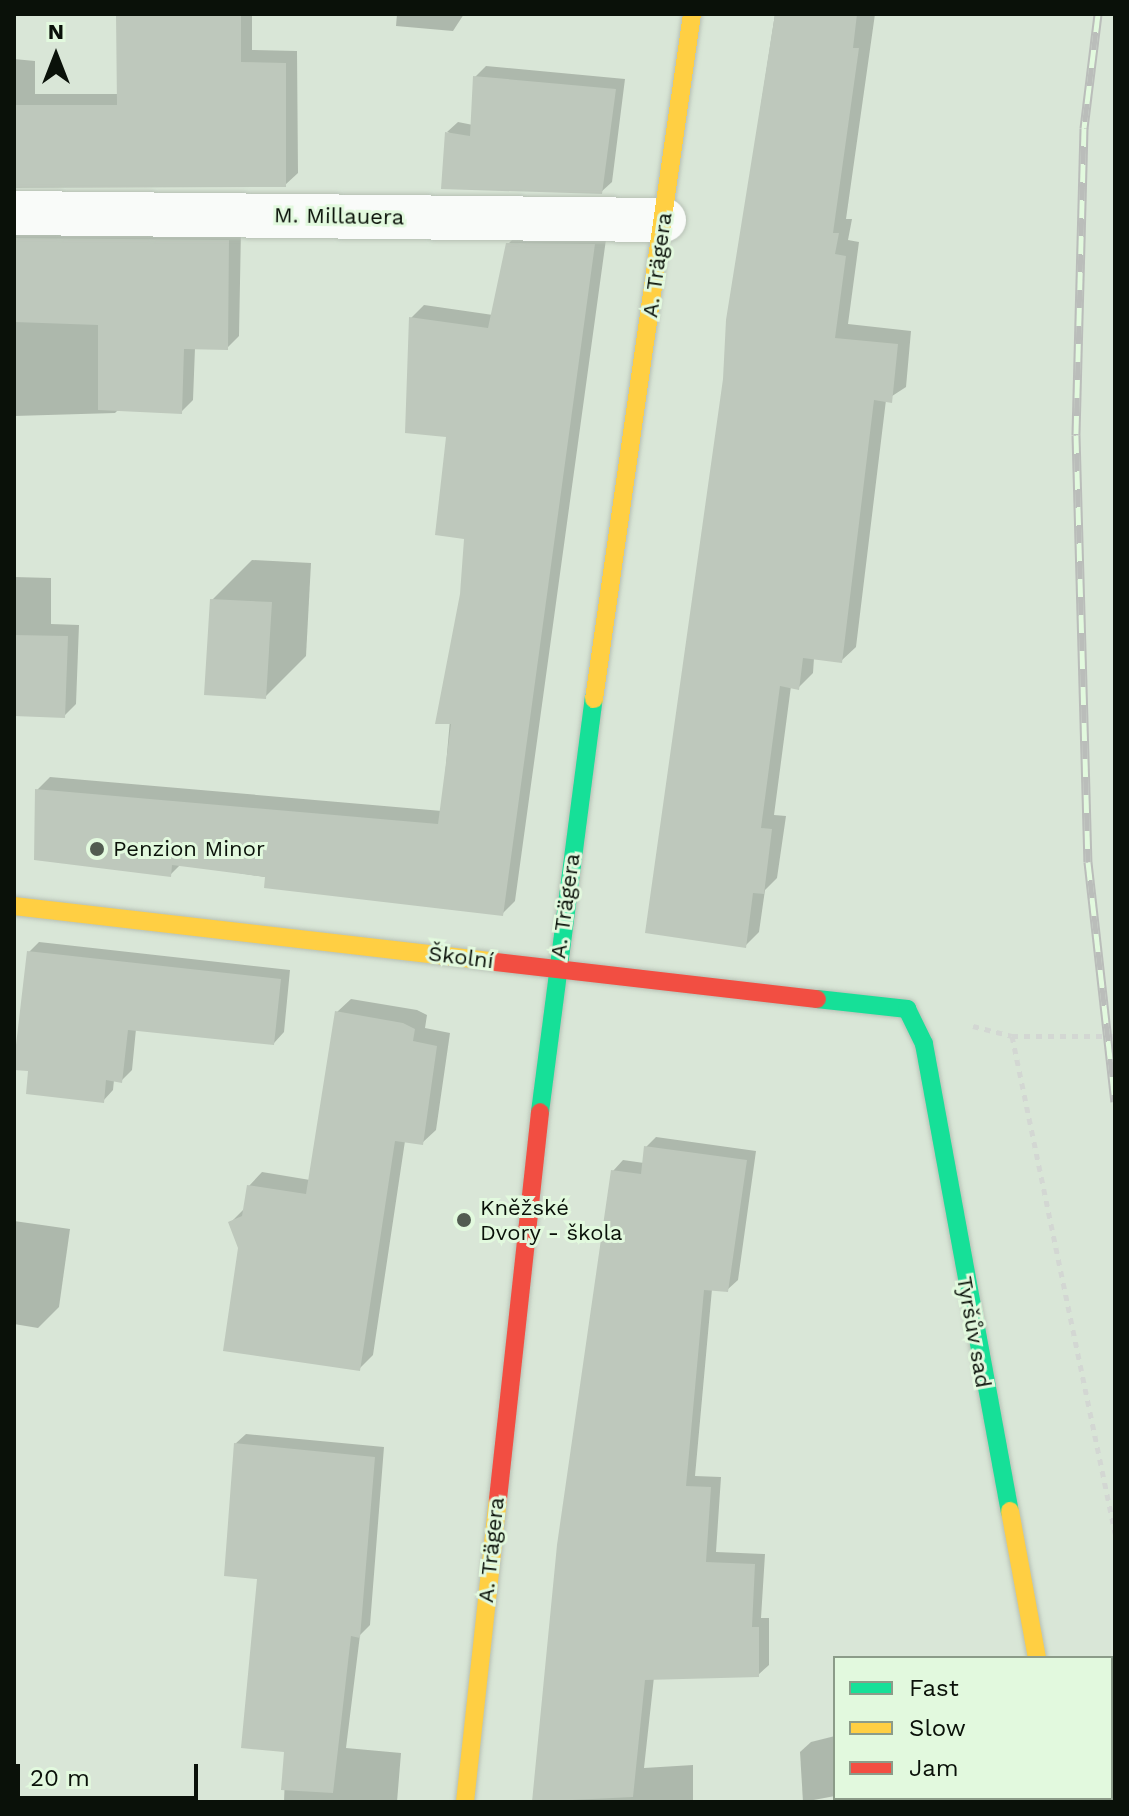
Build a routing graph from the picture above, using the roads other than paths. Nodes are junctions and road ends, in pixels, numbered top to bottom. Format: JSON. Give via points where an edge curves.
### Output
{"nodes":[{"id":1,"x":692,"y":14,"type":"edge"},
{"id":2,"x":14,"y":213,"type":"edge"},
{"id":3,"x":664,"y":220,"type":"junction"},
{"id":4,"x":14,"y":906,"type":"edge"},
{"id":5,"x":556,"y":968,"type":"junction"},
{"id":6,"x":907,"y":1009,"type":"joint"},
{"id":7,"x":1037,"y":1656,"type":"edge"},
{"id":8,"x":465,"y":1802,"type":"edge"}],
"edges":[{"from":1,"to":3,"type":"street","name":"A. Trägera"},
{"from":2,"to":3,"type":"street","name":"M. Millauera"},
{"from":3,"to":5,"type":"street","name":"A. Trägera"},
{"from":4,"to":5,"type":"street","name":"Školní"},
{"from":5,"to":6,"type":"street","name":"Školní"},
{"from":5,"to":8,"type":"street","name":"A. Trägera"},
{"from":6,"to":7,"type":"street","name":"Tyršův sad","via":[[924,1044]]}]}
